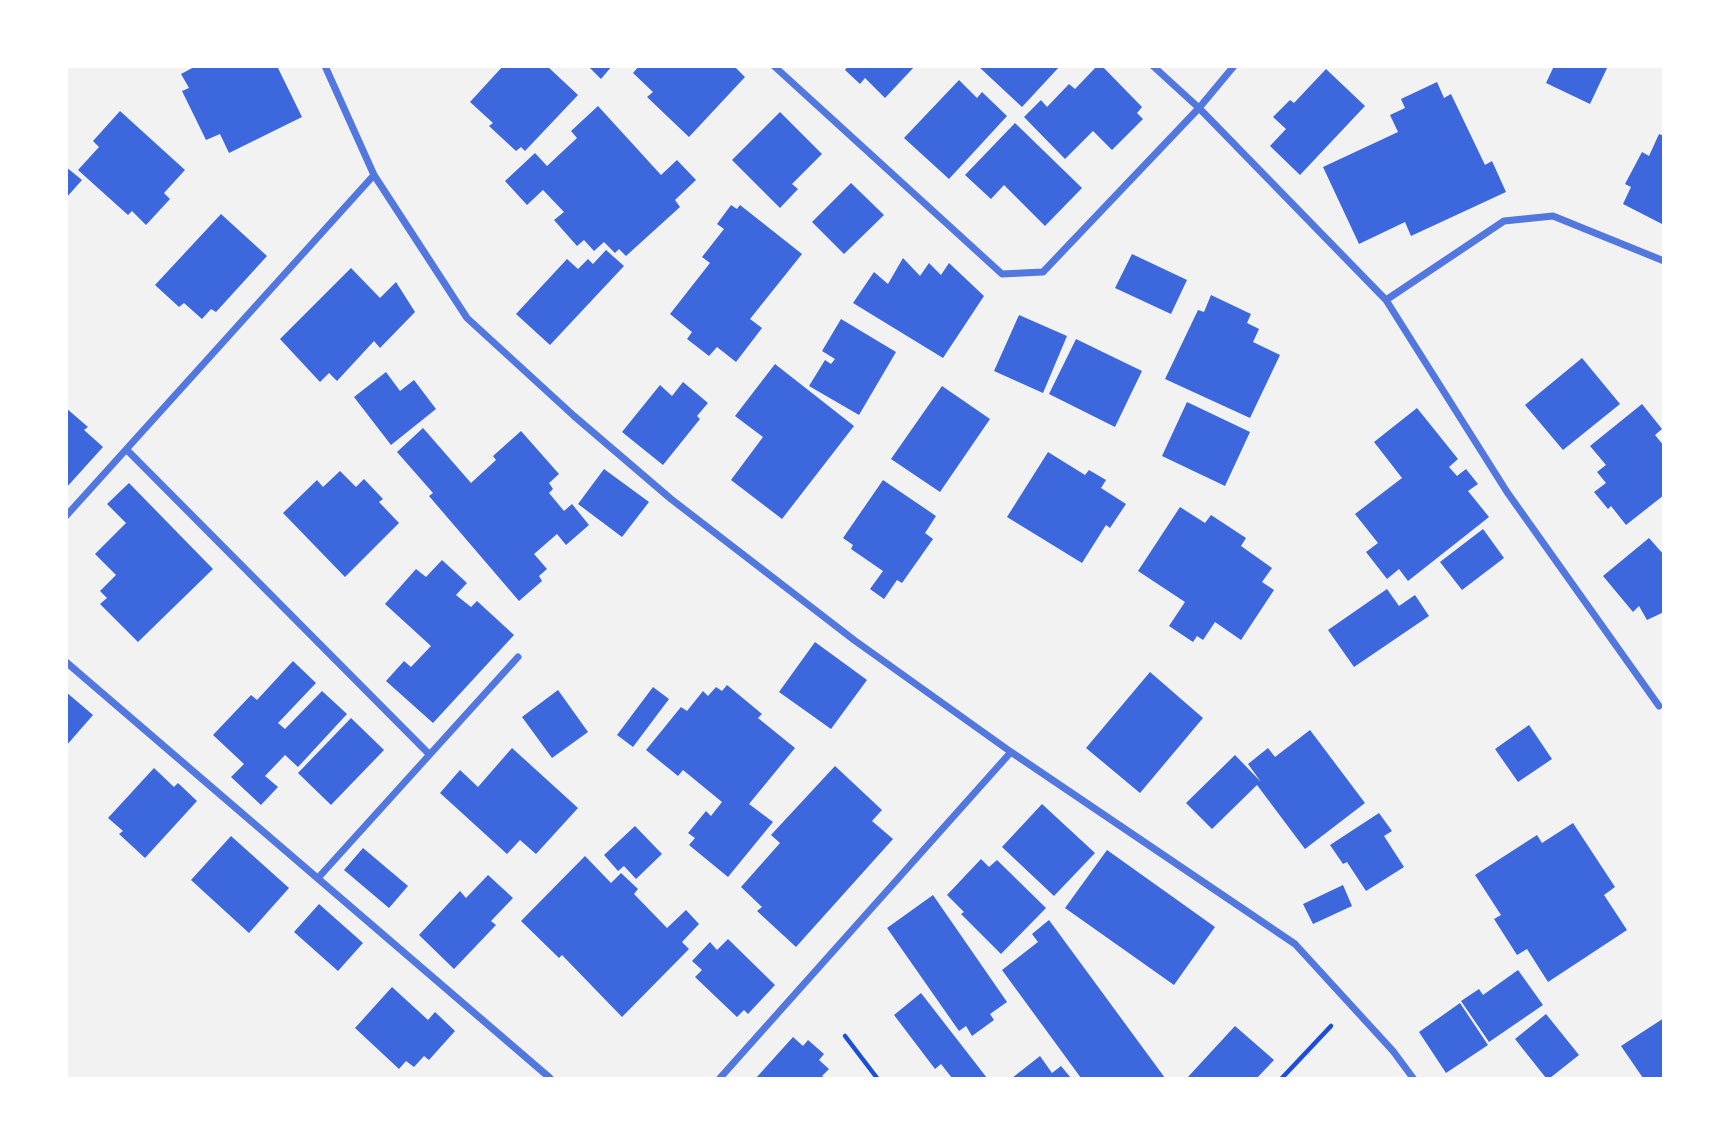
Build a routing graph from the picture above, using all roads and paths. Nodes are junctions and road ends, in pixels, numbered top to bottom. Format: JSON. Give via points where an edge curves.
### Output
{"nodes":[{"id":1,"x":325,"y":66,"type":"edge"},
{"id":2,"x":774,"y":66,"type":"edge"},
{"id":3,"x":1153,"y":66,"type":"edge"},
{"id":4,"x":1234,"y":66,"type":"edge"},
{"id":5,"x":1199,"y":108,"type":"junction"},
{"id":6,"x":374,"y":175,"type":"junction"},
{"id":7,"x":1664,"y":261,"type":"edge"},
{"id":8,"x":1386,"y":300,"type":"junction"},
{"id":9,"x":127,"y":450,"type":"junction"},
{"id":10,"x":66,"y":516,"type":"edge"},
{"id":11,"x":518,"y":657,"type":"dead end"},
{"id":12,"x":66,"y":662,"type":"edge"},
{"id":13,"x":1659,"y":706,"type":"dead end"},
{"id":14,"x":1011,"y":752,"type":"junction"},
{"id":15,"x":429,"y":754,"type":"junction"},
{"id":16,"x":318,"y":878,"type":"junction"},
{"id":17,"x":1351,"y":1004,"type":"junction"},
{"id":18,"x":845,"y":1035,"type":"dead end"},
{"id":19,"x":550,"y":1079,"type":"edge"},
{"id":20,"x":720,"y":1079,"type":"edge"},
{"id":21,"x":877,"y":1079,"type":"edge"},
{"id":22,"x":1282,"y":1079,"type":"edge"},
{"id":23,"x":1413,"y":1079,"type":"edge"}],
"edges":[{"from":1,"to":6,"type":"street"},
{"from":2,"to":5,"type":"street","via":[[1002,274],[1043,272]]},
{"from":3,"to":5,"type":"street"},
{"from":4,"to":5,"type":"street"},
{"from":5,"to":8,"type":"street"},
{"from":6,"to":9,"type":"street"},
{"from":6,"to":14,"type":"street","via":[[467,318],[573,416],[832,624]]},
{"from":7,"to":8,"type":"street","via":[[1553,216],[1504,220]]},
{"from":8,"to":13,"type":"street","via":[[1507,492]]},
{"from":9,"to":10,"type":"street"},
{"from":9,"to":15,"type":"street"},
{"from":11,"to":15,"type":"street"},
{"from":12,"to":16,"type":"street"},
{"from":14,"to":17,"type":"street","via":[[1295,944]]},
{"from":14,"to":20,"type":"street"},
{"from":15,"to":16,"type":"street"},
{"from":16,"to":19,"type":"street"},
{"from":17,"to":22,"type":"path"},
{"from":17,"to":23,"type":"street"},
{"from":18,"to":21,"type":"path"}]}
